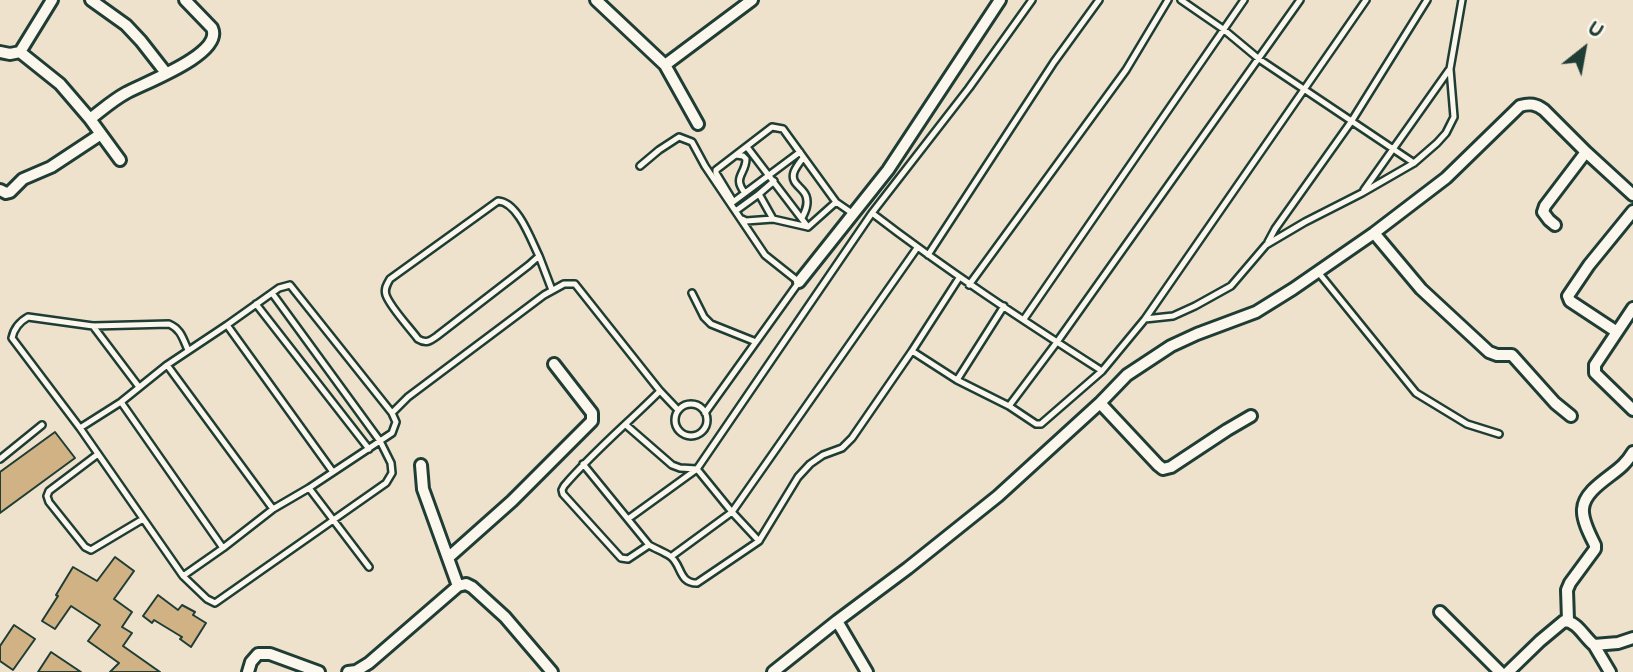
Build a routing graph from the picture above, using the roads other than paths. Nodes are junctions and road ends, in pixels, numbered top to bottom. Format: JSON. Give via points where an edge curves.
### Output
{"nodes":[{"id":1,"x":52,"y":0,"type":"edge"},
{"id":2,"x":91,"y":0,"type":"edge"},
{"id":3,"x":596,"y":0,"type":"edge"},
{"id":4,"x":752,"y":0,"type":"edge"},
{"id":5,"x":1000,"y":0,"type":"edge"},
{"id":6,"x":1032,"y":0,"type":"edge"},
{"id":7,"x":1099,"y":0,"type":"edge"},
{"id":8,"x":1168,"y":0,"type":"edge"},
{"id":9,"x":1181,"y":0,"type":"edge"},
{"id":10,"x":1244,"y":0,"type":"edge"},
{"id":11,"x":1300,"y":0,"type":"edge"},
{"id":12,"x":1366,"y":0,"type":"edge"},
{"id":13,"x":1427,"y":0,"type":"edge"},
{"id":14,"x":1462,"y":0,"type":"edge"},
{"id":15,"x":194,"y":2,"type":"edge"},
{"id":16,"x":1223,"y":29,"type":"junction"},
{"id":17,"x":0,"y":52,"type":"edge"},
{"id":18,"x":20,"y":52,"type":"junction"},
{"id":19,"x":1259,"y":59,"type":"junction"},
{"id":20,"x":665,"y":65,"type":"junction"},
{"id":21,"x":1450,"y":69,"type":"junction"},
{"id":22,"x":166,"y":73,"type":"junction"},
{"id":23,"x":1305,"y":89,"type":"junction"},
{"id":24,"x":90,"y":119,"type":"junction"},
{"id":25,"x":1351,"y":122,"type":"junction"},
{"id":26,"x":698,"y":124,"type":"dead end"},
{"id":27,"x":101,"y":134,"type":"junction"},
{"id":28,"x":747,"y":147,"type":"junction"},
{"id":29,"x":1392,"y":149,"type":"junction"},
{"id":30,"x":1586,"y":152,"type":"junction"},
{"id":31,"x":736,"y":155,"type":"junction"},
{"id":32,"x":802,"y":155,"type":"junction"},
{"id":33,"x":120,"y":160,"type":"dead end"},
{"id":34,"x":1415,"y":163,"type":"junction"},
{"id":35,"x":640,"y":166,"type":"dead end"},
{"id":36,"x":769,"y":174,"type":"junction"},
{"id":37,"x":774,"y":181,"type":"junction"},
{"id":38,"x":0,"y":190,"type":"edge"},
{"id":39,"x":745,"y":192,"type":"junction"},
{"id":40,"x":1362,"y":193,"type":"junction"},
{"id":41,"x":759,"y":194,"type":"junction"},
{"id":42,"x":1633,"y":195,"type":"edge"},
{"id":43,"x":733,"y":202,"type":"junction"},
{"id":44,"x":836,"y":202,"type":"junction"},
{"id":45,"x":737,"y":210,"type":"junction"},
{"id":46,"x":1633,"y":211,"type":"edge"},
{"id":47,"x":872,"y":213,"type":"junction"},
{"id":48,"x":853,"y":214,"type":"junction"},
{"id":49,"x":802,"y":218,"type":"junction"},
{"id":50,"x":772,"y":219,"type":"junction"},
{"id":51,"x":1555,"y":225,"type":"dead end"},
{"id":52,"x":808,"y":227,"type":"junction"},
{"id":53,"x":1374,"y":233,"type":"junction"},
{"id":54,"x":1266,"y":245,"type":"junction"},
{"id":55,"x":917,"y":248,"type":"junction"},
{"id":56,"x":928,"y":255,"type":"junction"},
{"id":57,"x":539,"y":256,"type":"junction"},
{"id":58,"x":1318,"y":272,"type":"junction"},
{"id":59,"x":959,"y":278,"type":"junction"},
{"id":60,"x":799,"y":282,"type":"junction"},
{"id":61,"x":969,"y":285,"type":"junction"},
{"id":62,"x":552,"y":290,"type":"junction"},
{"id":63,"x":271,"y":293,"type":"junction"},
{"id":64,"x":692,"y":293,"type":"dead end"},
{"id":65,"x":256,"y":304,"type":"junction"},
{"id":66,"x":1004,"y":306,"type":"junction"},
{"id":67,"x":1633,"y":308,"type":"edge"},
{"id":68,"x":1024,"y":319,"type":"junction"},
{"id":69,"x":1145,"y":319,"type":"junction"},
{"id":70,"x":226,"y":326,"type":"junction"},
{"id":71,"x":93,"y":327,"type":"junction"},
{"id":72,"x":1617,"y":332,"type":"junction"},
{"id":73,"x":757,"y":342,"type":"junction"},
{"id":74,"x":1057,"y":342,"type":"junction"},
{"id":75,"x":188,"y":350,"type":"junction"},
{"id":76,"x":912,"y":351,"type":"junction"},
{"id":77,"x":554,"y":364,"type":"dead end"},
{"id":78,"x":167,"y":365,"type":"junction"},
{"id":79,"x":1102,"y":371,"type":"junction"},
{"id":80,"x":957,"y":380,"type":"junction"},
{"id":81,"x":139,"y":387,"type":"junction"},
{"id":82,"x":660,"y":391,"type":"junction"},
{"id":83,"x":121,"y":402,"type":"junction"},
{"id":84,"x":1100,"y":403,"type":"junction"},
{"id":85,"x":1009,"y":406,"type":"junction"},
{"id":86,"x":678,"y":410,"type":"junction"},
{"id":87,"x":1633,"y":410,"type":"edge"},
{"id":88,"x":392,"y":413,"type":"junction"},
{"id":89,"x":705,"y":413,"type":"junction"},
{"id":90,"x":1251,"y":416,"type":"dead end"},
{"id":91,"x":1572,"y":416,"type":"dead end"},
{"id":92,"x":42,"y":425,"type":"dead end"},
{"id":93,"x":626,"y":425,"type":"junction"},
{"id":94,"x":80,"y":428,"type":"junction"},
{"id":95,"x":1499,"y":433,"type":"dead end"},
{"id":96,"x":380,"y":441,"type":"junction"},
{"id":97,"x":369,"y":449,"type":"junction"},
{"id":98,"x":1633,"y":453,"type":"edge"},
{"id":99,"x":98,"y":454,"type":"junction"},
{"id":100,"x":0,"y":459,"type":"edge"},
{"id":101,"x":583,"y":464,"type":"junction"},
{"id":102,"x":421,"y":465,"type":"dead end"},
{"id":103,"x":697,"y":469,"type":"junction"},
{"id":104,"x":332,"y":472,"type":"junction"},
{"id":105,"x":309,"y":488,"type":"junction"},
{"id":106,"x":273,"y":509,"type":"junction"},
{"id":107,"x":732,"y":512,"type":"junction"},
{"id":108,"x":143,"y":519,"type":"junction"},
{"id":109,"x":332,"y":519,"type":"junction"},
{"id":110,"x":628,"y":519,"type":"junction"},
{"id":111,"x":759,"y":541,"type":"junction"},
{"id":112,"x":649,"y":545,"type":"junction"},
{"id":113,"x":223,"y":548,"type":"junction"},
{"id":114,"x":672,"y":556,"type":"junction"},
{"id":115,"x":449,"y":557,"type":"junction"},
{"id":116,"x":369,"y":567,"type":"dead end"},
{"id":117,"x":183,"y":576,"type":"junction"},
{"id":118,"x":458,"y":586,"type":"junction"},
{"id":119,"x":1440,"y":612,"type":"dead end"},
{"id":120,"x":1568,"y":620,"type":"junction"},
{"id":121,"x":837,"y":621,"type":"junction"},
{"id":122,"x":1633,"y":638,"type":"edge"},
{"id":123,"x":1594,"y":645,"type":"junction"},
{"id":124,"x":248,"y":672,"type":"edge"},
{"id":125,"x":319,"y":672,"type":"edge"},
{"id":126,"x":348,"y":672,"type":"edge"},
{"id":127,"x":552,"y":672,"type":"edge"},
{"id":128,"x":773,"y":672,"type":"edge"},
{"id":129,"x":867,"y":672,"type":"edge"},
{"id":130,"x":1500,"y":672,"type":"edge"},
{"id":131,"x":1508,"y":672,"type":"edge"},
{"id":132,"x":1610,"y":672,"type":"edge"}],
"edges":[{"from":1,"to":18,"type":"street"},
{"from":2,"to":22,"type":"street","via":[[126,25]]},
{"from":3,"to":20,"type":"street"},
{"from":4,"to":20,"type":"street"},
{"from":5,"to":48,"type":"street","via":[[888,170]]},
{"from":6,"to":47,"type":"lane"},
{"from":7,"to":56,"type":"lane"},
{"from":8,"to":61,"type":"lane","via":[[1126,70]]},
{"from":9,"to":16,"type":"lane"},
{"from":10,"to":16,"type":"lane"},
{"from":11,"to":19,"type":"lane"},
{"from":12,"to":23,"type":"lane"},
{"from":13,"to":25,"type":"lane"},
{"from":14,"to":21,"type":"lane"},
{"from":15,"to":22,"type":"street","via":[[214,37],[193,60]]},
{"from":16,"to":19,"type":"lane"},
{"from":16,"to":68,"type":"lane"},
{"from":17,"to":18,"type":"street"},
{"from":18,"to":24,"type":"street","via":[[60,84]]},
{"from":19,"to":23,"type":"lane"},
{"from":19,"to":74,"type":"lane"},
{"from":20,"to":26,"type":"street"},
{"from":21,"to":29,"type":"lane"},
{"from":21,"to":34,"type":"lane","via":[[1454,117],[1446,133]]},
{"from":22,"to":24,"type":"street","via":[[127,92]]},
{"from":23,"to":25,"type":"lane"},
{"from":23,"to":69,"type":"lane"},
{"from":24,"to":27,"type":"street"},
{"from":25,"to":29,"type":"lane"},
{"from":25,"to":54,"type":"lane"},
{"from":27,"to":33,"type":"street"},
{"from":27,"to":38,"type":"street","via":[[10,192]]},
{"from":28,"to":31,"type":"lane"},
{"from":28,"to":32,"type":"lane","via":[[777,127]]},
{"from":28,"to":36,"type":"lane"},
{"from":29,"to":34,"type":"lane"},
{"from":29,"to":40,"type":"lane"},
{"from":30,"to":42,"type":"street"},
{"from":30,"to":51,"type":"street","via":[[1545,206],[1543,212]]},
{"from":30,"to":53,"type":"street","via":[[1538,106],[1520,106],[1446,178]]},
{"from":31,"to":39,"type":"lane","via":[[747,163],[739,183]]},
{"from":31,"to":43,"type":"lane","via":[[716,170]]},
{"from":32,"to":36,"type":"lane"},
{"from":32,"to":44,"type":"lane"},
{"from":32,"to":49,"type":"lane","via":[[793,177],[807,197]]},
{"from":34,"to":40,"type":"lane"},
{"from":35,"to":60,"type":"lane","via":[[679,137],[692,142],[761,250]]},
{"from":36,"to":37,"type":"lane"},
{"from":36,"to":39,"type":"lane"},
{"from":37,"to":41,"type":"lane"},
{"from":37,"to":49,"type":"lane"},
{"from":39,"to":43,"type":"lane"},
{"from":40,"to":54,"type":"lane"},
{"from":41,"to":45,"type":"lane"},
{"from":41,"to":50,"type":"lane"},
{"from":43,"to":45,"type":"lane"},
{"from":44,"to":48,"type":"lane"},
{"from":44,"to":52,"type":"lane"},
{"from":45,"to":50,"type":"lane","via":[[743,220]]},
{"from":46,"to":72,"type":"street","via":[[1568,296]]},
{"from":47,"to":55,"type":"lane"},
{"from":47,"to":103,"type":"lane"},
{"from":48,"to":60,"type":"street"},
{"from":49,"to":52,"type":"lane"},
{"from":50,"to":52,"type":"lane"},
{"from":53,"to":58,"type":"street"},
{"from":53,"to":91,"type":"street","via":[[1431,298],[1489,352],[1511,355]]},
{"from":54,"to":69,"type":"lane","via":[[1231,286],[1173,316]]},
{"from":55,"to":56,"type":"lane"},
{"from":55,"to":107,"type":"lane"},
{"from":56,"to":59,"type":"lane"},
{"from":57,"to":57,"type":"lane","via":[[429,342],[418,339],[386,294],[390,279],[498,201],[512,206]]},
{"from":57,"to":62,"type":"lane"},
{"from":58,"to":84,"type":"street","via":[[1256,312],[1171,345],[1127,375]]},
{"from":58,"to":95,"type":"lane","via":[[1416,393],[1467,425]]},
{"from":59,"to":61,"type":"lane"},
{"from":59,"to":76,"type":"lane"},
{"from":60,"to":73,"type":"lane"},
{"from":61,"to":66,"type":"lane"},
{"from":62,"to":82,"type":"lane","via":[[575,285]]},
{"from":62,"to":88,"type":"lane","via":[[439,372]]},
{"from":63,"to":65,"type":"lane"},
{"from":63,"to":88,"type":"lane","via":[[290,285]]},
{"from":63,"to":96,"type":"lane"},
{"from":64,"to":73,"type":"lane","via":[[711,324]]},
{"from":65,"to":70,"type":"lane"},
{"from":65,"to":97,"type":"lane"},
{"from":66,"to":68,"type":"lane"},
{"from":66,"to":80,"type":"lane"},
{"from":67,"to":72,"type":"street"},
{"from":68,"to":74,"type":"lane"},
{"from":69,"to":79,"type":"lane"},
{"from":70,"to":75,"type":"lane"},
{"from":70,"to":104,"type":"lane"},
{"from":71,"to":75,"type":"lane","via":[[169,324],[181,333]]},
{"from":71,"to":81,"type":"lane"},
{"from":71,"to":94,"type":"lane","via":[[28,317],[18,324],[12,338]]},
{"from":72,"to":87,"type":"street","via":[[1594,369]]},
{"from":73,"to":89,"type":"lane"},
{"from":74,"to":79,"type":"lane"},
{"from":74,"to":85,"type":"lane"},
{"from":75,"to":78,"type":"lane"},
{"from":76,"to":80,"type":"lane"},
{"from":76,"to":111,"type":"lane","via":[[852,438],[817,459],[799,477]]},
{"from":77,"to":115,"type":"street","via":[[592,413],[592,421]]},
{"from":78,"to":81,"type":"lane"},
{"from":78,"to":106,"type":"lane"},
{"from":79,"to":85,"type":"lane","via":[[1039,425]]},
{"from":80,"to":85,"type":"lane"},
{"from":81,"to":83,"type":"lane"},
{"from":82,"to":86,"type":"lane"},
{"from":82,"to":93,"type":"lane"},
{"from":83,"to":94,"type":"lane"},
{"from":83,"to":113,"type":"lane"},
{"from":84,"to":90,"type":"street","via":[[1163,469]]},
{"from":84,"to":121,"type":"street","via":[[999,496]]},
{"from":86,"to":89,"type":"lane","via":[[692,404]]},
{"from":86,"to":89,"type":"lane","via":[[677,428],[689,436],[705,427]]},
{"from":88,"to":96,"type":"lane","via":[[395,427]]},
{"from":92,"to":100,"type":"lane"},
{"from":93,"to":101,"type":"lane"},
{"from":93,"to":103,"type":"lane","via":[[671,465]]},
{"from":94,"to":99,"type":"lane"},
{"from":96,"to":97,"type":"lane"},
{"from":96,"to":109,"type":"lane","via":[[391,463],[391,478]]},
{"from":97,"to":104,"type":"lane"},
{"from":98,"to":120,"type":"street","via":[[1585,499],[1583,514],[1595,549],[1567,590]]},
{"from":99,"to":108,"type":"lane"},
{"from":99,"to":108,"type":"lane","via":[[49,491],[49,502],[91,550]]},
{"from":101,"to":110,"type":"lane"},
{"from":101,"to":112,"type":"lane","via":[[564,486],[563,494],[621,558],[628,559]]},
{"from":102,"to":115,"type":"street","via":[[423,489]]},
{"from":103,"to":107,"type":"lane"},
{"from":103,"to":110,"type":"lane"},
{"from":104,"to":105,"type":"lane"},
{"from":105,"to":106,"type":"lane"},
{"from":105,"to":109,"type":"lane"},
{"from":106,"to":113,"type":"lane"},
{"from":107,"to":111,"type":"lane"},
{"from":107,"to":114,"type":"lane"},
{"from":108,"to":117,"type":"lane"},
{"from":109,"to":116,"type":"lane"},
{"from":109,"to":117,"type":"lane","via":[[215,603]]},
{"from":110,"to":112,"type":"lane"},
{"from":111,"to":114,"type":"lane","via":[[696,583],[686,581]]},
{"from":112,"to":114,"type":"lane"},
{"from":113,"to":117,"type":"lane"},
{"from":115,"to":118,"type":"street"},
{"from":118,"to":126,"type":"street","via":[[369,663]]},
{"from":118,"to":127,"type":"street","via":[[472,587],[505,617]]},
{"from":119,"to":130,"type":"street"},
{"from":120,"to":123,"type":"street"},
{"from":120,"to":131,"type":"street"},
{"from":121,"to":128,"type":"street"},
{"from":121,"to":129,"type":"street"},
{"from":122,"to":123,"type":"street"},
{"from":123,"to":132,"type":"street"},
{"from":124,"to":125,"type":"street","via":[[258,654],[270,654]]}]}
